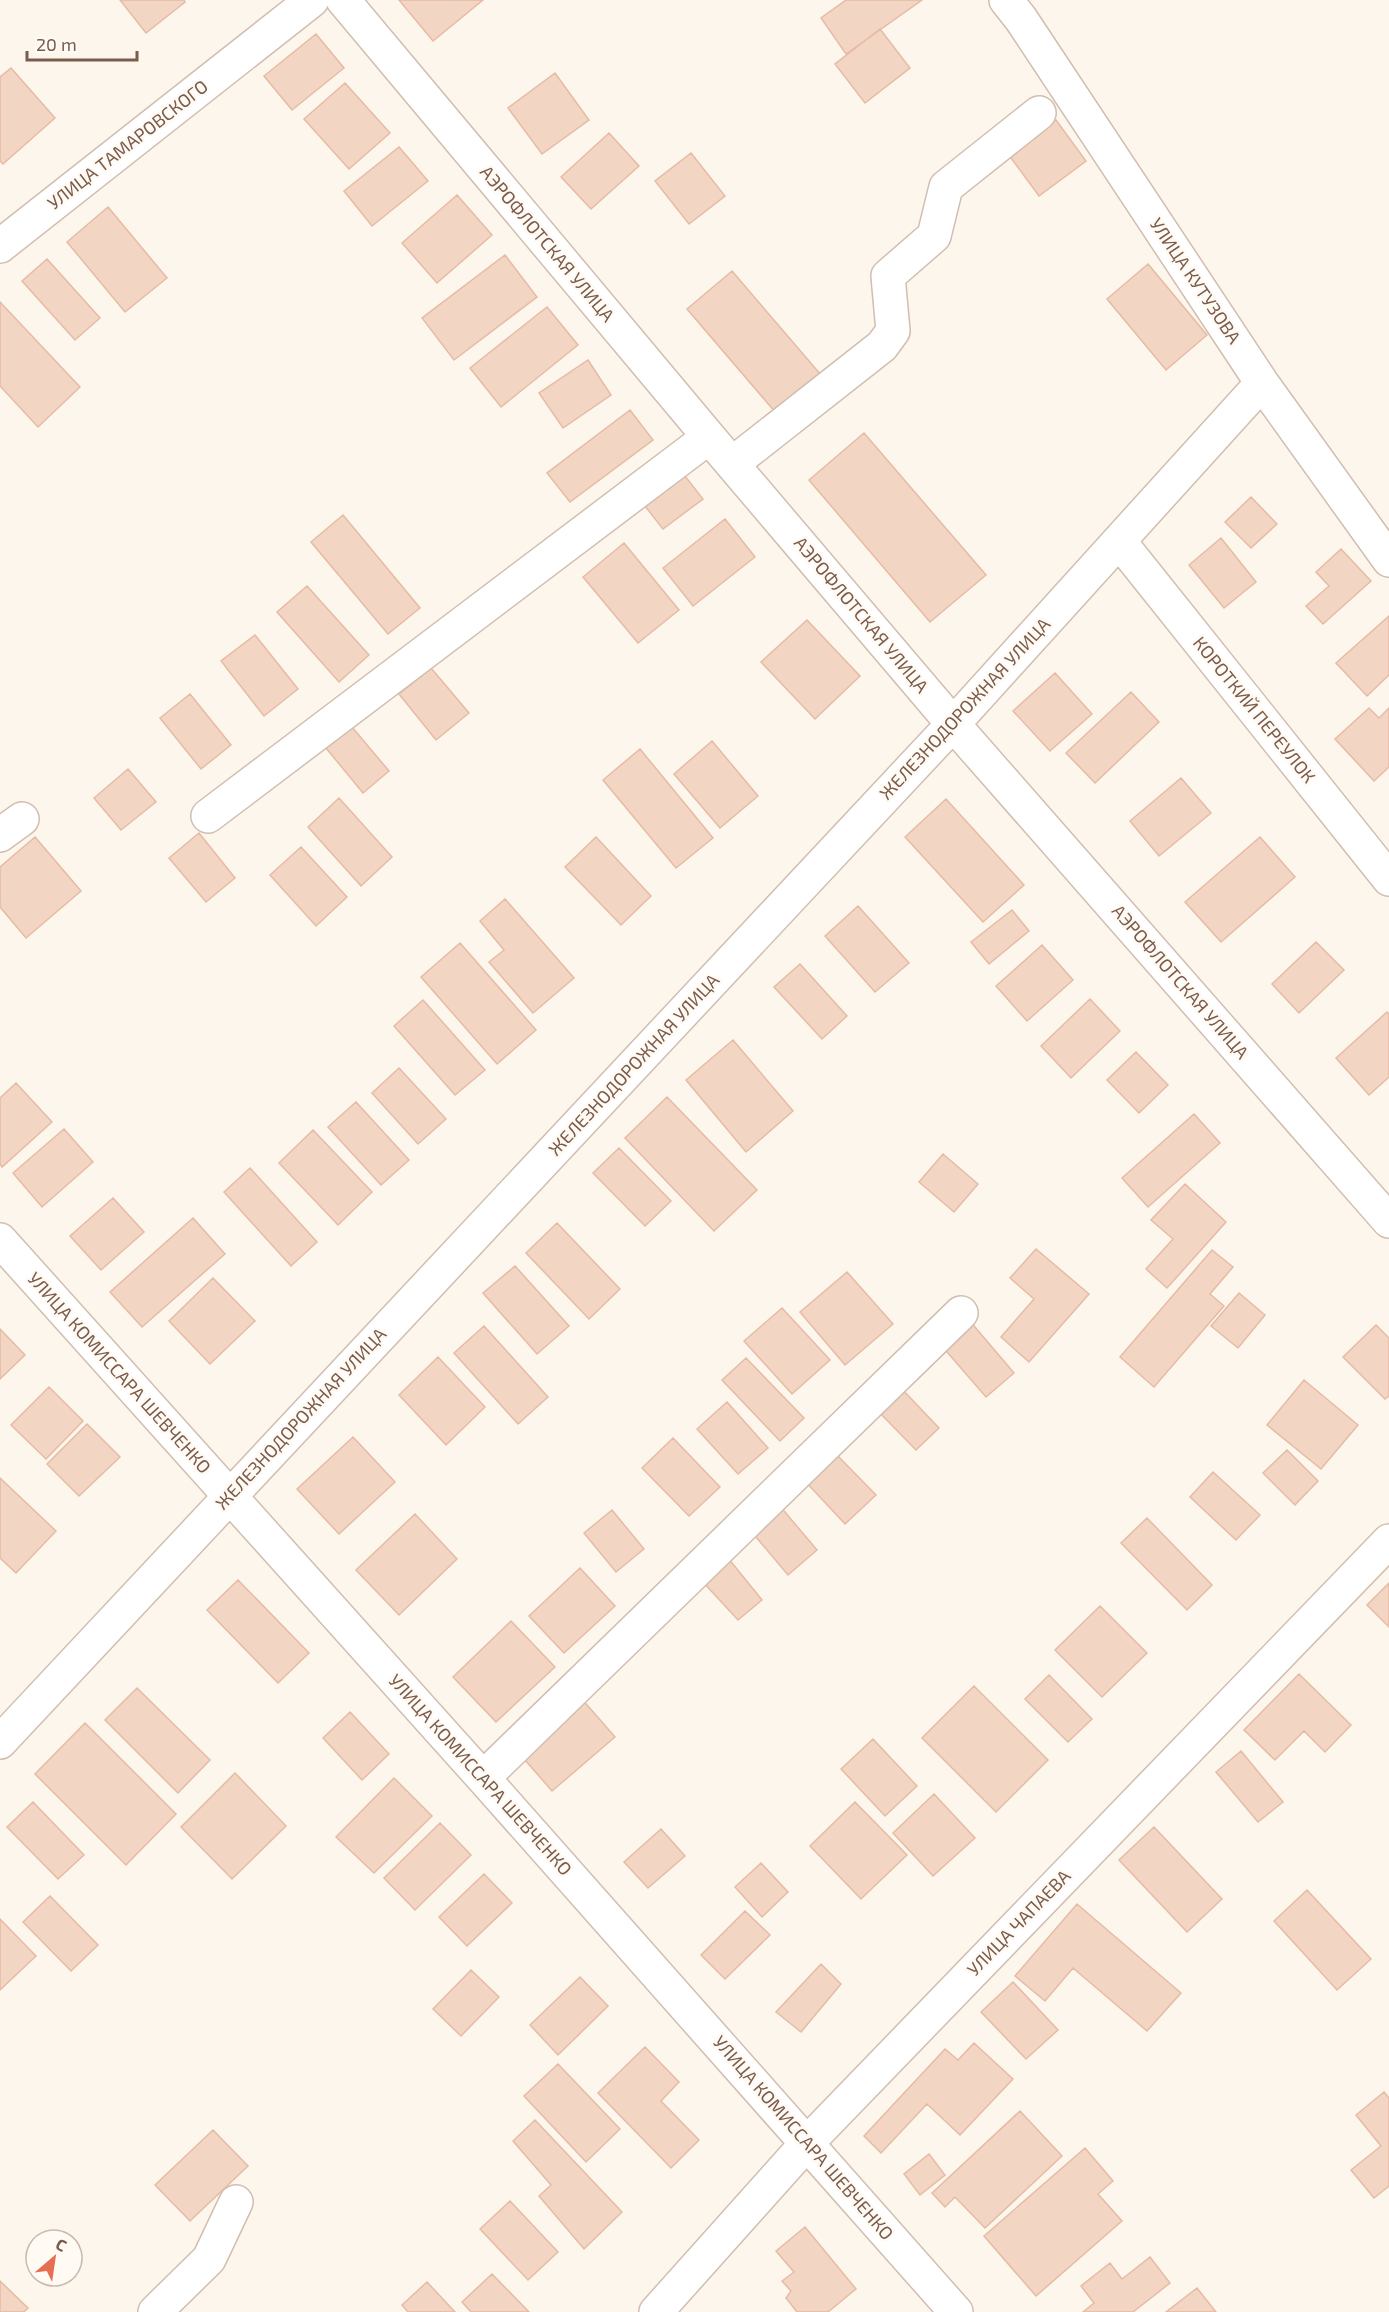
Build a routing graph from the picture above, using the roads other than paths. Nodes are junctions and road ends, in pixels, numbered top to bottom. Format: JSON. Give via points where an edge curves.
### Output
{"nodes":[{"id":1,"x":312,"y":0,"type":"edge"},
{"id":2,"x":343,"y":0,"type":"edge"},
{"id":3,"x":1006,"y":0,"type":"edge"},
{"id":4,"x":1039,"y":113,"type":"dead end"},
{"id":5,"x":0,"y":246,"type":"edge"},
{"id":6,"x":1262,"y":383,"type":"junction"},
{"id":7,"x":709,"y":437,"type":"junction"},
{"id":8,"x":732,"y":464,"type":"junction"},
{"id":9,"x":1119,"y":541,"type":"junction"},
{"id":10,"x":1389,"y":560,"type":"edge"},
{"id":11,"x":953,"y":724,"type":"junction"},
{"id":12,"x":208,"y":816,"type":"dead end"},
{"id":13,"x":1389,"y":879,"type":"edge"},
{"id":14,"x":1389,"y":1221,"type":"edge"},
{"id":15,"x":0,"y":1240,"type":"edge"},
{"id":16,"x":961,"y":1313,"type":"dead end"},
{"id":17,"x":230,"y":1496,"type":"junction"},
{"id":18,"x":1389,"y":1541,"type":"edge"},
{"id":19,"x":0,"y":1742,"type":"edge"},
{"id":20,"x":483,"y":1778,"type":"junction"},
{"id":21,"x":807,"y":2142,"type":"junction"},
{"id":22,"x":236,"y":2202,"type":"dead end"},
{"id":23,"x":155,"y":2312,"type":"edge"},
{"id":24,"x":656,"y":2312,"type":"edge"},
{"id":25,"x":956,"y":2312,"type":"edge"}],
"edges":[{"from":1,"to":5,"type":"street","name":"УЛИЦА ТАМАРОВСКОГО"},
{"from":2,"to":7,"type":"street","name":"АЭРОФЛОТСКАЯ УЛИЦА"},
{"from":3,"to":6,"type":"street","name":"УЛИЦА КУТУЗОВА"},
{"from":4,"to":8,"type":"street","via":[[946,187],[934,236],[888,276],[893,331],[882,346]]},
{"from":6,"to":9,"type":"street","name":"ЖЕЛЕЗНОДОРОЖНАЯ УЛИЦА"},
{"from":6,"to":10,"type":"street","name":"УЛИЦА КУТУЗОВА"},
{"from":7,"to":8,"type":"street","name":"АЭРОФЛОТСКАЯ УЛИЦА"},
{"from":7,"to":12,"type":"street"},
{"from":8,"to":11,"type":"street","name":"АЭРОФЛОТСКАЯ УЛИЦА"},
{"from":9,"to":11,"type":"street","name":"ЖЕЛЕЗНОДОРОЖНАЯ УЛИЦА"},
{"from":9,"to":13,"type":"street","name":"КОРОТКИЙ ПЕРЕУЛОК"},
{"from":11,"to":14,"type":"street","name":"АЭРОФЛОТСКАЯ УЛИЦА"},
{"from":11,"to":17,"type":"street","name":"ЖЕЛЕЗНОДОРОЖНАЯ УЛИЦА"},
{"from":15,"to":17,"type":"street","name":"УЛИЦА КОМИССАРА ШЕВЧЕНКО"},
{"from":16,"to":20,"type":"street"},
{"from":17,"to":19,"type":"street","name":"ЖЕЛЕЗНОДОРОЖНАЯ УЛИЦА"},
{"from":17,"to":20,"type":"street","name":"УЛИЦА КОМИССАРА ШЕВЧЕНКО"},
{"from":18,"to":21,"type":"street","name":"УЛИЦА ЧАПАЕВА"},
{"from":20,"to":21,"type":"street","name":"УЛИЦА КОМИССАРА ШЕВЧЕНКО"},
{"from":21,"to":24,"type":"street","name":"УЛИЦА ЧАПАЕВА"},
{"from":21,"to":25,"type":"street","name":"УЛИЦА КОМИССАРА ШЕВЧЕНКО"},
{"from":22,"to":23,"type":"street","via":[[209,2259]]}]}
